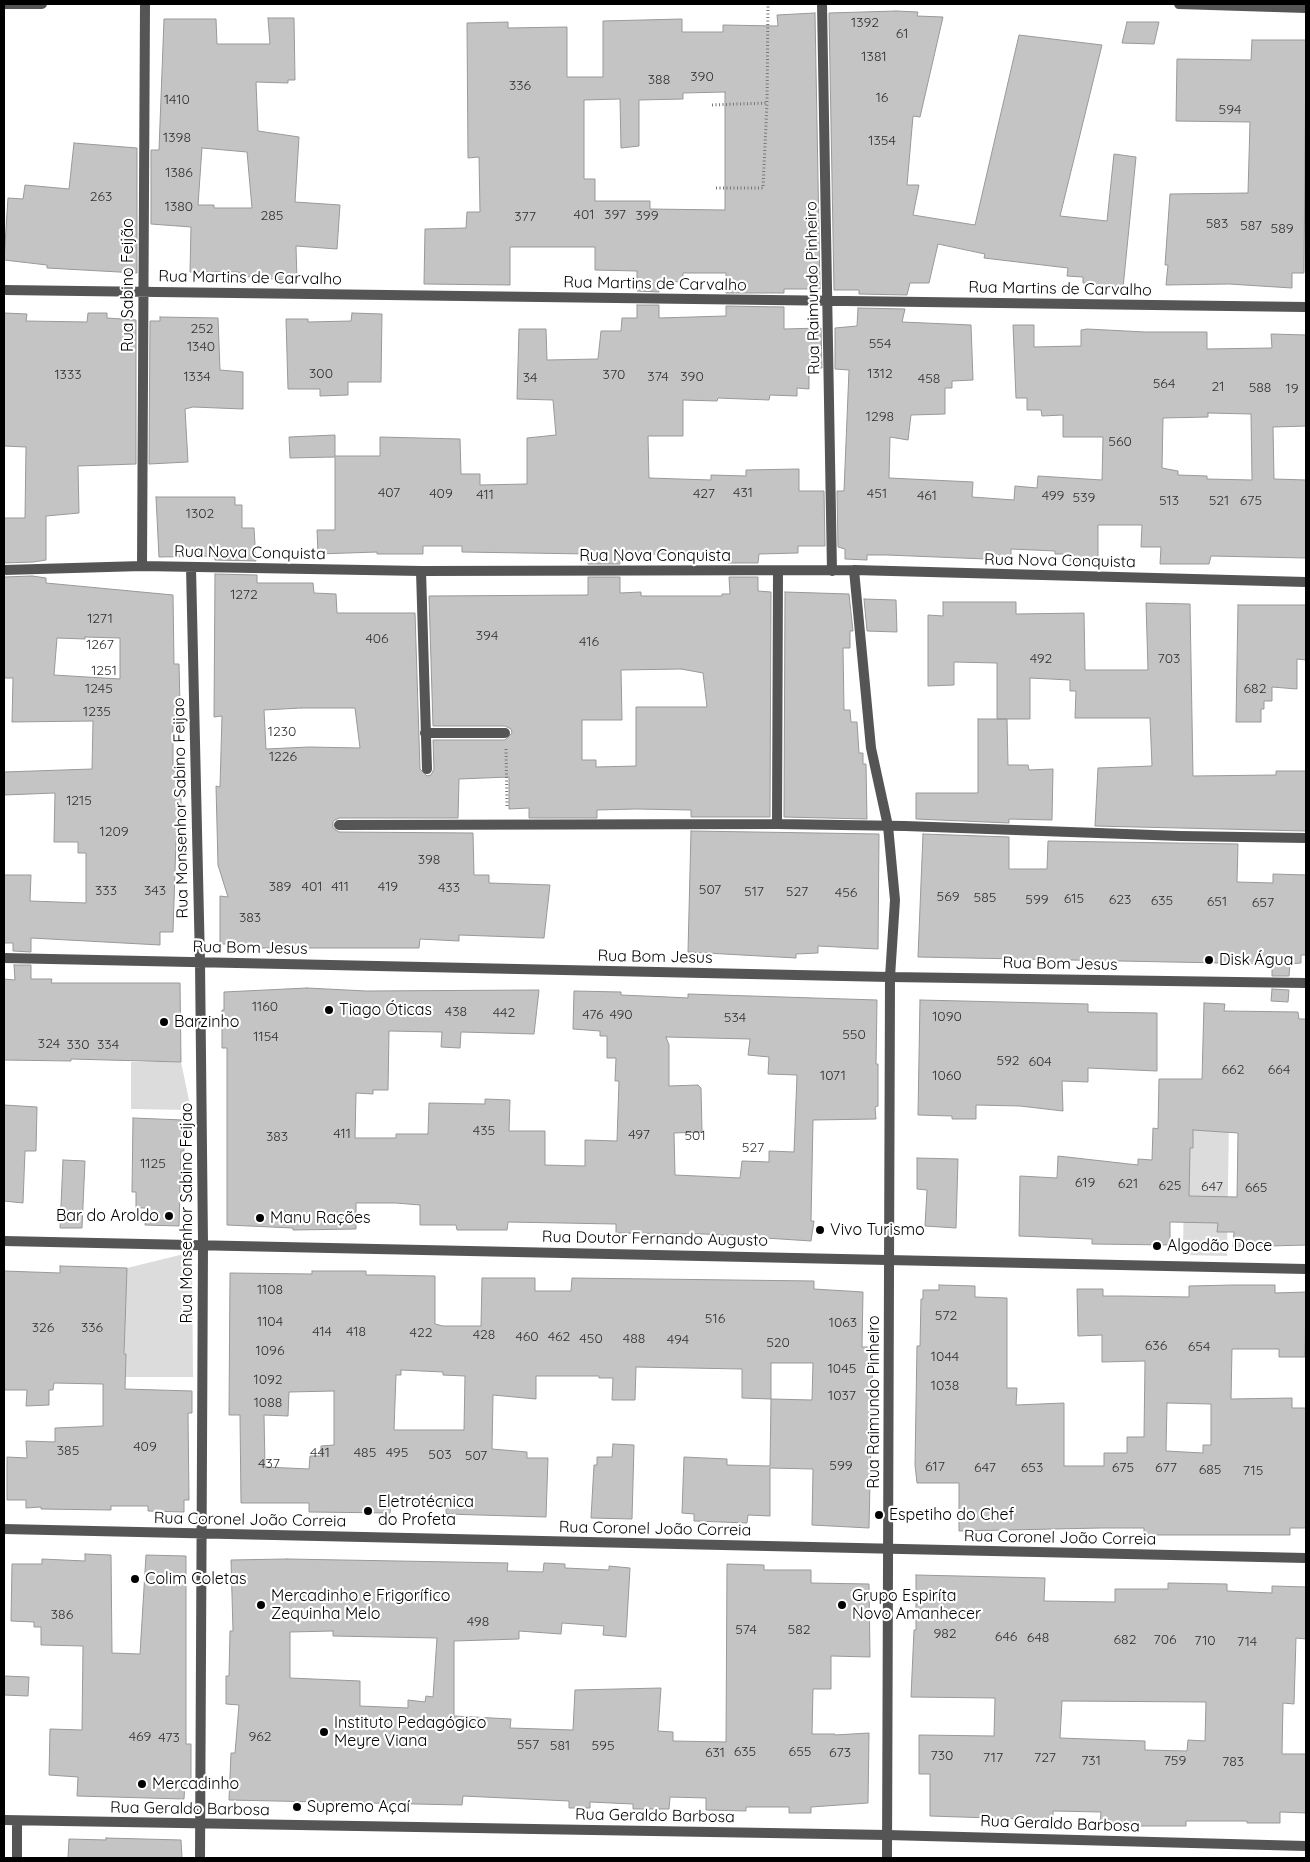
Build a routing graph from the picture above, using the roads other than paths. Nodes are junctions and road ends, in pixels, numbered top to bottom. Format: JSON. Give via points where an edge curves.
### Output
{"nodes":[{"id":1,"x":4,"y":4,"type":"edge"},
{"id":2,"x":42,"y":4,"type":"edge"},
{"id":3,"x":145,"y":4,"type":"edge"},
{"id":4,"x":822,"y":4,"type":"edge"},
{"id":5,"x":1179,"y":4,"type":"edge"},
{"id":6,"x":1306,"y":8,"type":"edge"},
{"id":7,"x":4,"y":290,"type":"edge"},
{"id":8,"x":143,"y":292,"type":"junction"},
{"id":9,"x":828,"y":301,"type":"junction"},
{"id":10,"x":1306,"y":307,"type":"edge"},
{"id":11,"x":142,"y":566,"type":"junction"},
{"id":12,"x":191,"y":567,"type":"junction"},
{"id":13,"x":4,"y":570,"type":"edge"},
{"id":14,"x":421,"y":570,"type":"junction"},
{"id":15,"x":854,"y":570,"type":"junction"},
{"id":16,"x":832,"y":571,"type":"junction"},
{"id":17,"x":778,"y":572,"type":"junction"},
{"id":18,"x":1306,"y":582,"type":"edge"},
{"id":19,"x":425,"y":733,"type":"junction"},
{"id":20,"x":505,"y":733,"type":"road end"},
{"id":21,"x":427,"y":769,"type":"dead end"},
{"id":22,"x":777,"y":824,"type":"junction"},
{"id":23,"x":340,"y":825,"type":"dead end"},
{"id":24,"x":888,"y":826,"type":"junction"},
{"id":25,"x":1306,"y":838,"type":"edge"},
{"id":26,"x":4,"y":958,"type":"edge"},
{"id":27,"x":200,"y":962,"type":"junction"},
{"id":28,"x":890,"y":977,"type":"junction"},
{"id":29,"x":1306,"y":983,"type":"edge"},
{"id":30,"x":4,"y":1241,"type":"edge"},
{"id":31,"x":203,"y":1244,"type":"junction"},
{"id":32,"x":889,"y":1260,"type":"junction"},
{"id":33,"x":1306,"y":1269,"type":"edge"},
{"id":34,"x":4,"y":1529,"type":"edge"},
{"id":35,"x":202,"y":1534,"type":"junction"},
{"id":36,"x":888,"y":1549,"type":"junction"},
{"id":37,"x":1306,"y":1558,"type":"edge"},
{"id":38,"x":4,"y":1820,"type":"edge"},
{"id":39,"x":17,"y":1821,"type":"junction"},
{"id":40,"x":201,"y":1824,"type":"junction"},
{"id":41,"x":887,"y":1835,"type":"junction"},
{"id":42,"x":1306,"y":1846,"type":"edge"},
{"id":43,"x":17,"y":1858,"type":"edge"},
{"id":44,"x":200,"y":1858,"type":"edge"},
{"id":45,"x":887,"y":1858,"type":"edge"}],
"edges":[{"from":1,"to":2,"type":"street"},
{"from":3,"to":8,"type":"street","name":"Rua Sabino Feijão"},
{"from":4,"to":9,"type":"street","name":"Rua Raimundo Pinheiro"},
{"from":5,"to":6,"type":"street"},
{"from":7,"to":8,"type":"street","name":"Rua Martins de Carvalho"},
{"from":8,"to":9,"type":"street","name":"Rua Martins de Carvalho"},
{"from":8,"to":11,"type":"street","name":"Rua Sabino Feijão"},
{"from":9,"to":10,"type":"street","name":"Rua Martins de Carvalho"},
{"from":9,"to":16,"type":"street","name":"Rua Raimundo Pinheiro"},
{"from":11,"to":12,"type":"street","name":"Rua Nova Conquista"},
{"from":11,"to":13,"type":"street","name":"Rua Nova Conquista"},
{"from":12,"to":14,"type":"street","name":"Rua Nova Conquista"},
{"from":12,"to":27,"type":"street","name":"Rua Monsenhor Sabino Feijao"},
{"from":14,"to":17,"type":"street","name":"Rua Nova Conquista"},
{"from":14,"to":19,"type":"street"},
{"from":15,"to":16,"type":"street","name":"Rua Nova Conquista"},
{"from":15,"to":18,"type":"street","name":"Rua Nova Conquista"},
{"from":15,"to":24,"type":"street","name":"Rua Raimundo Pinheiro","via":[[871,748]]},
{"from":16,"to":17,"type":"street","name":"Rua Nova Conquista"},
{"from":17,"to":22,"type":"street"},
{"from":19,"to":20,"type":"street"},
{"from":19,"to":21,"type":"street"},
{"from":22,"to":23,"type":"street"},
{"from":22,"to":24,"type":"street"},
{"from":24,"to":25,"type":"street"},
{"from":24,"to":28,"type":"street","name":"Rua Raimundo Pinheiro","via":[[895,900]]},
{"from":26,"to":27,"type":"street","name":"Rua Bom Jesus"},
{"from":27,"to":28,"type":"street","name":"Rua Bom Jesus"},
{"from":27,"to":31,"type":"street","name":"Rua Monsenhor Sabino Feijao"},
{"from":28,"to":29,"type":"street","name":"Rua Bom Jesus"},
{"from":28,"to":32,"type":"street","name":"Rua Raimundo Pinheiro"},
{"from":30,"to":31,"type":"street","name":"Rua Doutor Fernando Augusto"},
{"from":31,"to":32,"type":"street","name":"Rua Doutor Fernando Augusto"},
{"from":31,"to":35,"type":"street","name":"Rua Monsenhor Sabino Feijao"},
{"from":32,"to":33,"type":"street","name":"Rua Doutor Fernando Augusto"},
{"from":32,"to":36,"type":"street","name":"Rua Raimundo Pinheiro"},
{"from":34,"to":35,"type":"street","name":"Rua Coronel João Correia"},
{"from":35,"to":36,"type":"street","name":"Rua Coronel João Correia"},
{"from":35,"to":40,"type":"street","name":"Rua Monsenhor Sabino Feijao"},
{"from":36,"to":37,"type":"street","name":"Rua Coronel João Correia"},
{"from":36,"to":41,"type":"street","name":"Rua Raimundo Pinheiro"},
{"from":38,"to":39,"type":"street","name":"Rua Geraldo Barbosa"},
{"from":39,"to":40,"type":"street","name":"Rua Geraldo Barbosa"},
{"from":39,"to":43,"type":"street"},
{"from":40,"to":41,"type":"street","name":"Rua Geraldo Barbosa"},
{"from":40,"to":44,"type":"street","name":"Rua Monsenhor Sabino Feijao"},
{"from":41,"to":42,"type":"street","name":"Rua Geraldo Barbosa"},
{"from":41,"to":45,"type":"street","name":"Rua Raimundo Pinheiro"}]}
